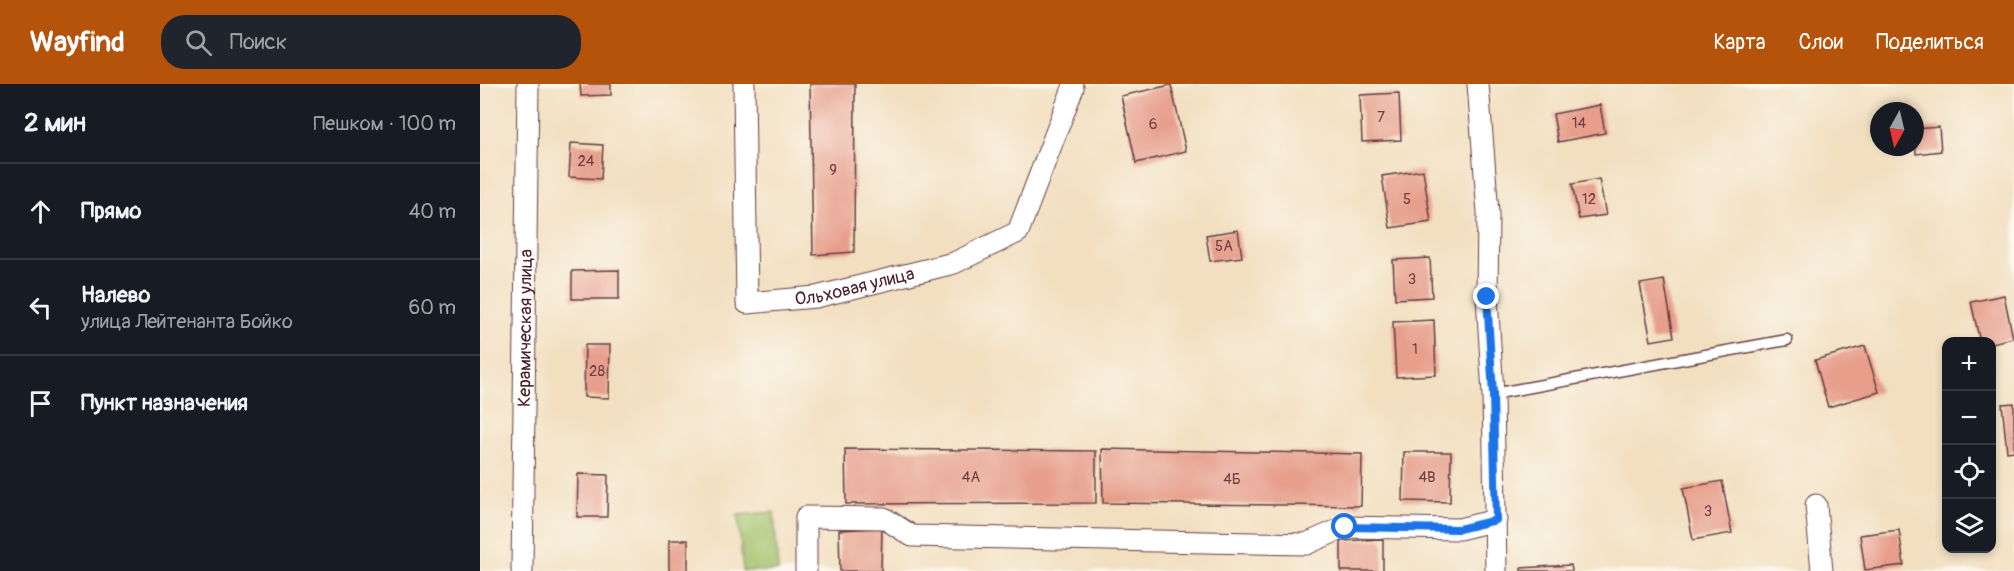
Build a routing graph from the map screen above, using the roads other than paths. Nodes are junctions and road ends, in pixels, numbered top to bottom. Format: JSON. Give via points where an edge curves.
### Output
{"nodes":[{"id":1,"x":528,"y":84,"type":"edge"},
{"id":2,"x":744,"y":84,"type":"edge"},
{"id":3,"x":1478,"y":84,"type":"edge"},
{"id":4,"x":1074,"y":88,"type":"dead end"},
{"id":5,"x":1787,"y":340,"type":"dead end"},
{"id":6,"x":1493,"y":394,"type":"junction"},
{"id":7,"x":1816,"y":505,"type":"dead end"},
{"id":8,"x":1496,"y":520,"type":"junction"},
{"id":9,"x":522,"y":571,"type":"edge"},
{"id":10,"x":806,"y":571,"type":"edge"},
{"id":11,"x":1496,"y":571,"type":"edge"},
{"id":12,"x":1822,"y":571,"type":"edge"}],
"edges":[{"from":1,"to":9,"type":"street","name":"Керамическая улица"},
{"from":2,"to":4,"type":"street","name":"Ольховая улица","via":[[747,303],[816,297],[954,264],[1018,232]]},
{"from":3,"to":6,"type":"street","via":[[1488,213],[1487,297]]},
{"from":5,"to":6,"type":"lane"},
{"from":6,"to":8,"type":"street"},
{"from":7,"to":12,"type":"street"},
{"from":8,"to":10,"type":"street","via":[[1459,529],[1345,527],[1306,544],[912,536],[884,518],[806,517]]},
{"from":8,"to":11,"type":"street"}]}
